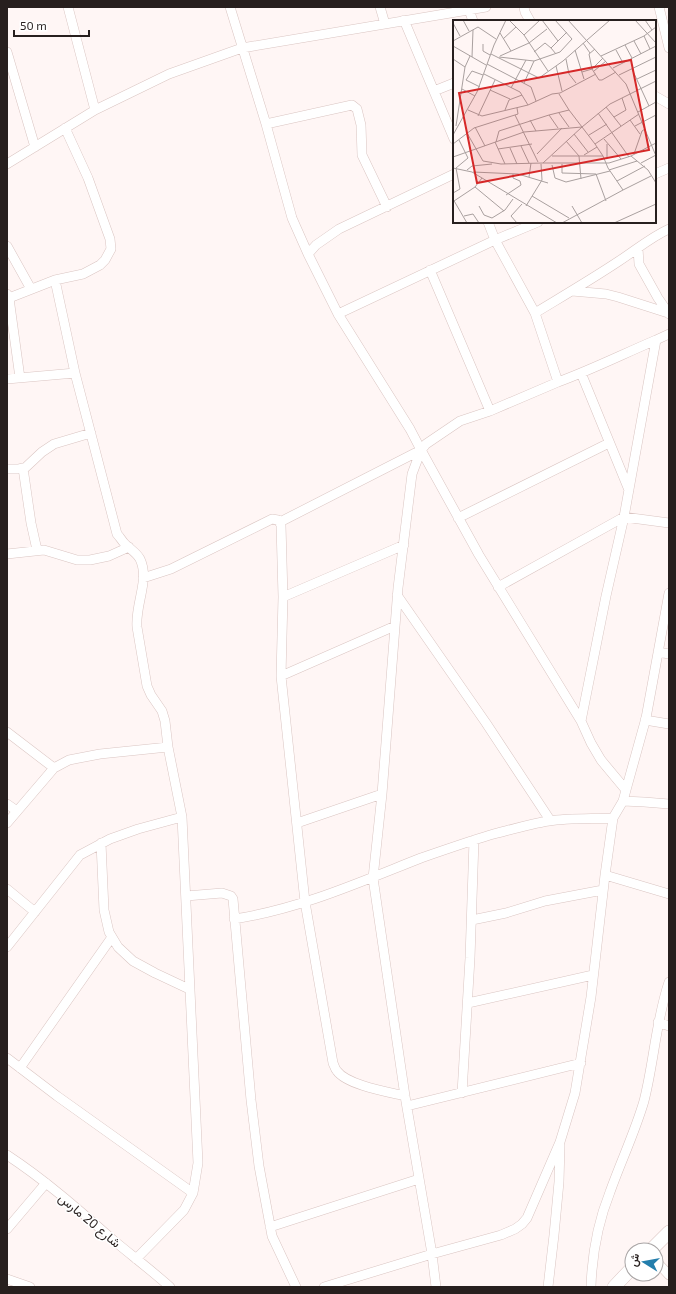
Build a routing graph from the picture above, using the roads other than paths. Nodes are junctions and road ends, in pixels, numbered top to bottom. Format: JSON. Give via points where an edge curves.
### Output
{"nodes":[{"id":1,"x":68,"y":7,"type":"edge"},
{"id":2,"x":230,"y":7,"type":"edge"},
{"id":3,"x":380,"y":7,"type":"edge"},
{"id":4,"x":486,"y":7,"type":"edge"},
{"id":5,"x":524,"y":7,"type":"edge"},
{"id":6,"x":660,"y":7,"type":"edge"},
{"id":7,"x":469,"y":8,"type":"edge"},
{"id":8,"x":404,"y":20,"type":"junction"},
{"id":9,"x":473,"y":20,"type":"edge"},
{"id":10,"x":529,"y":20,"type":"edge"},
{"id":11,"x":385,"y":24,"type":"junction"},
{"id":12,"x":242,"y":48,"type":"junction"},
{"id":13,"x":669,"y":48,"type":"edge"},
{"id":14,"x":7,"y":52,"type":"edge"},
{"id":15,"x":9,"y":64,"type":"edge"},
{"id":16,"x":453,"y":83,"type":"edge"},
{"id":17,"x":434,"y":91,"type":"junction"},
{"id":18,"x":656,"y":97,"type":"edge"},
{"id":19,"x":669,"y":104,"type":"edge"},
{"id":20,"x":95,"y":110,"type":"junction"},
{"id":21,"x":266,"y":124,"type":"junction"},
{"id":22,"x":65,"y":128,"type":"junction"},
{"id":23,"x":453,"y":137,"type":"edge"},
{"id":24,"x":35,"y":147,"type":"junction"},
{"id":25,"x":7,"y":164,"type":"edge"},
{"id":26,"x":669,"y":168,"type":"edge"},
{"id":27,"x":453,"y":174,"type":"edge"},
{"id":28,"x":656,"y":174,"type":"edge"},
{"id":29,"x":387,"y":207,"type":"junction"},
{"id":30,"x":488,"y":223,"type":"edge"},
{"id":31,"x":536,"y":223,"type":"edge"},
{"id":32,"x":669,"y":229,"type":"edge"},
{"id":33,"x":495,"y":240,"type":"junction"},
{"id":34,"x":7,"y":246,"type":"edge"},
{"id":35,"x":638,"y":248,"type":"junction"},
{"id":36,"x":308,"y":254,"type":"junction"},
{"id":37,"x":430,"y":270,"type":"junction"},
{"id":38,"x":55,"y":280,"type":"junction"},
{"id":39,"x":31,"y":289,"type":"junction"},
{"id":40,"x":572,"y":291,"type":"junction"},
{"id":41,"x":8,"y":296,"type":"edge"},
{"id":42,"x":535,"y":313,"type":"junction"},
{"id":43,"x":668,"y":313,"type":"edge"},
{"id":44,"x":338,"y":314,"type":"junction"},
{"id":45,"x":669,"y":334,"type":"edge"},
{"id":46,"x":656,"y":340,"type":"junction"},
{"id":47,"x":75,"y":373,"type":"junction"},
{"id":48,"x":581,"y":374,"type":"junction"},
{"id":49,"x":20,"y":378,"type":"junction"},
{"id":50,"x":7,"y":379,"type":"edge"},
{"id":51,"x":558,"y":382,"type":"junction"},
{"id":52,"x":490,"y":411,"type":"junction"},
{"id":53,"x":91,"y":433,"type":"junction"},
{"id":54,"x":609,"y":443,"type":"junction"},
{"id":55,"x":421,"y":450,"type":"junction"},
{"id":56,"x":23,"y":468,"type":"junction"},
{"id":57,"x":7,"y":469,"type":"edge"},
{"id":58,"x":629,"y":490,"type":"junction"},
{"id":59,"x":624,"y":517,"type":"junction"},
{"id":60,"x":458,"y":518,"type":"junction"},
{"id":61,"x":280,"y":522,"type":"junction"},
{"id":62,"x":669,"y":523,"type":"edge"},
{"id":63,"x":404,"y":545,"type":"junction"},
{"id":64,"x":128,"y":547,"type":"junction"},
{"id":65,"x":37,"y":550,"type":"junction"},
{"id":66,"x":7,"y":554,"type":"edge"},
{"id":67,"x":143,"y":578,"type":"junction"},
{"id":68,"x":498,"y":587,"type":"junction"},
{"id":69,"x":669,"y":593,"type":"edge"},
{"id":70,"x":397,"y":595,"type":"junction"},
{"id":71,"x":283,"y":597,"type":"junction"},
{"id":72,"x":395,"y":626,"type":"junction"},
{"id":73,"x":658,"y":652,"type":"junction"},
{"id":74,"x":669,"y":654,"type":"edge"},
{"id":75,"x":281,"y":676,"type":"junction"},
{"id":76,"x":645,"y":720,"type":"junction"},
{"id":77,"x":581,"y":721,"type":"junction"},
{"id":78,"x":669,"y":724,"type":"edge"},
{"id":79,"x":7,"y":732,"type":"edge"},
{"id":80,"x":168,"y":747,"type":"junction"},
{"id":81,"x":54,"y":768,"type":"junction"},
{"id":82,"x":626,"y":790,"type":"junction"},
{"id":83,"x":382,"y":794,"type":"junction"},
{"id":84,"x":623,"y":801,"type":"junction"},
{"id":85,"x":7,"y":804,"type":"edge"},
{"id":86,"x":669,"y":804,"type":"edge"},
{"id":87,"x":17,"y":811,"type":"junction"},
{"id":88,"x":182,"y":817,"type":"junction"},
{"id":89,"x":613,"y":818,"type":"junction"},
{"id":90,"x":550,"y":820,"type":"junction"},
{"id":91,"x":297,"y":822,"type":"junction"},
{"id":92,"x":7,"y":823,"type":"edge"},
{"id":93,"x":474,"y":840,"type":"junction"},
{"id":94,"x":101,"y":843,"type":"junction"},
{"id":95,"x":605,"y":874,"type":"junction"},
{"id":96,"x":373,"y":878,"type":"junction"},
{"id":97,"x":7,"y":889,"type":"edge"},
{"id":98,"x":603,"y":890,"type":"junction"},
{"id":99,"x":669,"y":894,"type":"edge"},
{"id":100,"x":186,"y":896,"type":"junction"},
{"id":101,"x":305,"y":902,"type":"junction"},
{"id":102,"x":35,"y":912,"type":"junction"},
{"id":103,"x":234,"y":919,"type":"junction"},
{"id":104,"x":472,"y":920,"type":"junction"},
{"id":105,"x":112,"y":937,"type":"junction"},
{"id":106,"x":7,"y":947,"type":"edge"},
{"id":107,"x":593,"y":975,"type":"junction"},
{"id":108,"x":669,"y":982,"type":"edge"},
{"id":109,"x":189,"y":988,"type":"junction"},
{"id":110,"x":468,"y":1003,"type":"junction"},
{"id":111,"x":658,"y":1022,"type":"junction"},
{"id":112,"x":669,"y":1026,"type":"edge"},
{"id":113,"x":7,"y":1058,"type":"edge"},
{"id":114,"x":581,"y":1063,"type":"junction"},
{"id":115,"x":20,"y":1068,"type":"junction"},
{"id":116,"x":462,"y":1093,"type":"junction"},
{"id":117,"x":405,"y":1096,"type":"junction"},
{"id":118,"x":407,"y":1106,"type":"junction"},
{"id":119,"x":560,"y":1142,"type":"junction"},
{"id":120,"x":7,"y":1155,"type":"edge"},
{"id":121,"x":419,"y":1179,"type":"junction"},
{"id":122,"x":46,"y":1183,"type":"junction"},
{"id":123,"x":193,"y":1194,"type":"junction"},
{"id":124,"x":270,"y":1227,"type":"junction"},
{"id":125,"x":7,"y":1229,"type":"edge"},
{"id":126,"x":669,"y":1232,"type":"edge"},
{"id":127,"x":659,"y":1242,"type":"edge"},
{"id":128,"x":432,"y":1254,"type":"junction"},
{"id":129,"x":136,"y":1259,"type":"junction"},
{"id":130,"x":624,"y":1276,"type":"edge"},
{"id":131,"x":7,"y":1279,"type":"edge"},
{"id":132,"x":30,"y":1287,"type":"edge"},
{"id":133,"x":170,"y":1287,"type":"edge"},
{"id":134,"x":296,"y":1287,"type":"edge"},
{"id":135,"x":324,"y":1287,"type":"edge"},
{"id":136,"x":436,"y":1287,"type":"edge"},
{"id":137,"x":548,"y":1287,"type":"edge"},
{"id":138,"x":591,"y":1287,"type":"edge"},
{"id":139,"x":614,"y":1287,"type":"edge"}],
"edges":[{"from":1,"to":20,"type":"street"},
{"from":2,"to":12,"type":"street"},
{"from":3,"to":11,"type":"street"},
{"from":4,"to":7,"type":"street"},
{"from":5,"to":10,"type":"street"},
{"from":6,"to":13,"type":"street"},
{"from":7,"to":8,"type":"street"},
{"from":7,"to":9,"type":"street"},
{"from":8,"to":11,"type":"street"},
{"from":8,"to":17,"type":"street"},
{"from":11,"to":12,"type":"street"},
{"from":12,"to":20,"type":"street","via":[[170,74]]},
{"from":12,"to":21,"type":"street"},
{"from":14,"to":15,"type":"street"},
{"from":15,"to":24,"type":"street"},
{"from":16,"to":17,"type":"street"},
{"from":17,"to":23,"type":"street"},
{"from":18,"to":19,"type":"street"},
{"from":20,"to":22,"type":"street"},
{"from":21,"to":29,"type":"street","via":[[352,105],[357,109],[362,125],[362,155]]},
{"from":21,"to":36,"type":"street","via":[[292,218]]},
{"from":22,"to":24,"type":"street"},
{"from":22,"to":38,"type":"street","via":[[88,178],[111,244],[108,255],[100,265],[83,274]]},
{"from":24,"to":25,"type":"street"},
{"from":26,"to":28,"type":"street"},
{"from":27,"to":29,"type":"street"},
{"from":29,"to":36,"type":"street","via":[[339,229]]},
{"from":30,"to":33,"type":"street"},
{"from":31,"to":33,"type":"street"},
{"from":32,"to":35,"type":"street"},
{"from":33,"to":37,"type":"street"},
{"from":33,"to":42,"type":"street"},
{"from":34,"to":39,"type":"street"},
{"from":35,"to":40,"type":"street"},
{"from":35,"to":43,"type":"street","via":[[639,264]]},
{"from":36,"to":44,"type":"street"},
{"from":37,"to":44,"type":"street"},
{"from":37,"to":52,"type":"street"},
{"from":38,"to":39,"type":"street"},
{"from":38,"to":47,"type":"street"},
{"from":39,"to":41,"type":"street"},
{"from":40,"to":42,"type":"street"},
{"from":40,"to":43,"type":"street","via":[[606,294]]},
{"from":41,"to":49,"type":"street"},
{"from":42,"to":51,"type":"street"},
{"from":44,"to":55,"type":"street"},
{"from":45,"to":46,"type":"street"},
{"from":46,"to":48,"type":"street"},
{"from":46,"to":58,"type":"street"},
{"from":47,"to":49,"type":"street"},
{"from":47,"to":53,"type":"street"},
{"from":48,"to":51,"type":"street"},
{"from":48,"to":54,"type":"street"},
{"from":49,"to":50,"type":"street"},
{"from":51,"to":52,"type":"street"},
{"from":52,"to":55,"type":"street","via":[[460,421]]},
{"from":53,"to":56,"type":"street","via":[[54,444]]},
{"from":53,"to":64,"type":"street","via":[[117,534]]},
{"from":54,"to":58,"type":"street"},
{"from":54,"to":60,"type":"street"},
{"from":55,"to":60,"type":"street"},
{"from":55,"to":61,"type":"street"},
{"from":55,"to":63,"type":"street","via":[[412,474]]},
{"from":56,"to":57,"type":"street"},
{"from":56,"to":65,"type":"street"},
{"from":58,"to":59,"type":"street"},
{"from":59,"to":62,"type":"street"},
{"from":59,"to":68,"type":"street"},
{"from":59,"to":77,"type":"street"},
{"from":60,"to":68,"type":"street"},
{"from":61,"to":67,"type":"street","via":[[272,520],[171,569]]},
{"from":61,"to":71,"type":"street"},
{"from":63,"to":70,"type":"street"},
{"from":63,"to":71,"type":"street"},
{"from":64,"to":65,"type":"street","via":[[109,556],[90,560],[77,560]]},
{"from":64,"to":67,"type":"street","via":[[139,558]]},
{"from":65,"to":66,"type":"street"},
{"from":67,"to":80,"type":"street","via":[[137,610],[137,627],[147,686],[162,711]]},
{"from":68,"to":77,"type":"street"},
{"from":69,"to":73,"type":"street"},
{"from":70,"to":72,"type":"street"},
{"from":70,"to":90,"type":"street"},
{"from":71,"to":75,"type":"street"},
{"from":72,"to":75,"type":"street"},
{"from":72,"to":83,"type":"street"},
{"from":73,"to":74,"type":"street"},
{"from":73,"to":76,"type":"street"},
{"from":75,"to":91,"type":"street"},
{"from":76,"to":78,"type":"street"},
{"from":76,"to":82,"type":"street"},
{"from":77,"to":82,"type":"street","via":[[601,760]]},
{"from":79,"to":81,"type":"street"},
{"from":80,"to":81,"type":"street","via":[[81,757],[68,760]]},
{"from":80,"to":88,"type":"street"},
{"from":81,"to":87,"type":"street"},
{"from":82,"to":84,"type":"street"},
{"from":83,"to":91,"type":"street"},
{"from":83,"to":96,"type":"street"},
{"from":84,"to":86,"type":"street"},
{"from":84,"to":89,"type":"street"},
{"from":85,"to":87,"type":"street"},
{"from":87,"to":92,"type":"street"},
{"from":88,"to":94,"type":"street","via":[[138,829]]},
{"from":88,"to":100,"type":"street"},
{"from":89,"to":90,"type":"street"},
{"from":89,"to":95,"type":"street"},
{"from":90,"to":93,"type":"street"},
{"from":91,"to":101,"type":"street"},
{"from":93,"to":96,"type":"street"},
{"from":93,"to":104,"type":"street"},
{"from":94,"to":102,"type":"street","via":[[80,855]]},
{"from":94,"to":105,"type":"street","via":[[104,910]]},
{"from":95,"to":98,"type":"street"},
{"from":95,"to":99,"type":"street"},
{"from":96,"to":101,"type":"street"},
{"from":96,"to":117,"type":"street"},
{"from":97,"to":102,"type":"street"},
{"from":98,"to":104,"type":"street","via":[[545,901]]},
{"from":98,"to":107,"type":"street"},
{"from":100,"to":103,"type":"street","via":[[227,894],[233,899]]},
{"from":100,"to":109,"type":"street"},
{"from":101,"to":103,"type":"street","via":[[272,912]]},
{"from":101,"to":117,"type":"street","via":[[333,1063],[337,1072],[353,1083]]},
{"from":102,"to":106,"type":"street"},
{"from":103,"to":124,"type":"street","via":[[258,1159]]},
{"from":104,"to":110,"type":"street"},
{"from":105,"to":109,"type":"street","via":[[118,947],[133,961],[155,974]]},
{"from":105,"to":115,"type":"street"},
{"from":107,"to":110,"type":"street"},
{"from":107,"to":114,"type":"street"},
{"from":108,"to":111,"type":"street"},
{"from":109,"to":123,"type":"street","via":[[198,1163]]},
{"from":110,"to":116,"type":"street"},
{"from":111,"to":112,"type":"street"},
{"from":111,"to":138,"type":"street","via":[[637,1124],[601,1218]]},
{"from":113,"to":115,"type":"street"},
{"from":114,"to":116,"type":"street"},
{"from":114,"to":119,"type":"street"},
{"from":115,"to":123,"type":"street"},
{"from":116,"to":118,"type":"street"},
{"from":117,"to":118,"type":"street"},
{"from":118,"to":121,"type":"street"},
{"from":119,"to":128,"type":"street","via":[[527,1218],[522,1224],[501,1235]]},
{"from":119,"to":137,"type":"street","via":[[559,1182]]},
{"from":120,"to":122,"type":"street","name":"شارع 20 مارس"},
{"from":121,"to":124,"type":"street"},
{"from":121,"to":128,"type":"street"},
{"from":122,"to":125,"type":"street"},
{"from":122,"to":129,"type":"street","name":"شارع 20 مارس"},
{"from":123,"to":129,"type":"street","via":[[184,1210]]},
{"from":124,"to":134,"type":"street"},
{"from":126,"to":127,"type":"street"},
{"from":128,"to":135,"type":"street"},
{"from":128,"to":136,"type":"street"},
{"from":129,"to":133,"type":"street","name":"شارع 20 مارس"},
{"from":130,"to":139,"type":"street"},
{"from":131,"to":132,"type":"street"}]}
